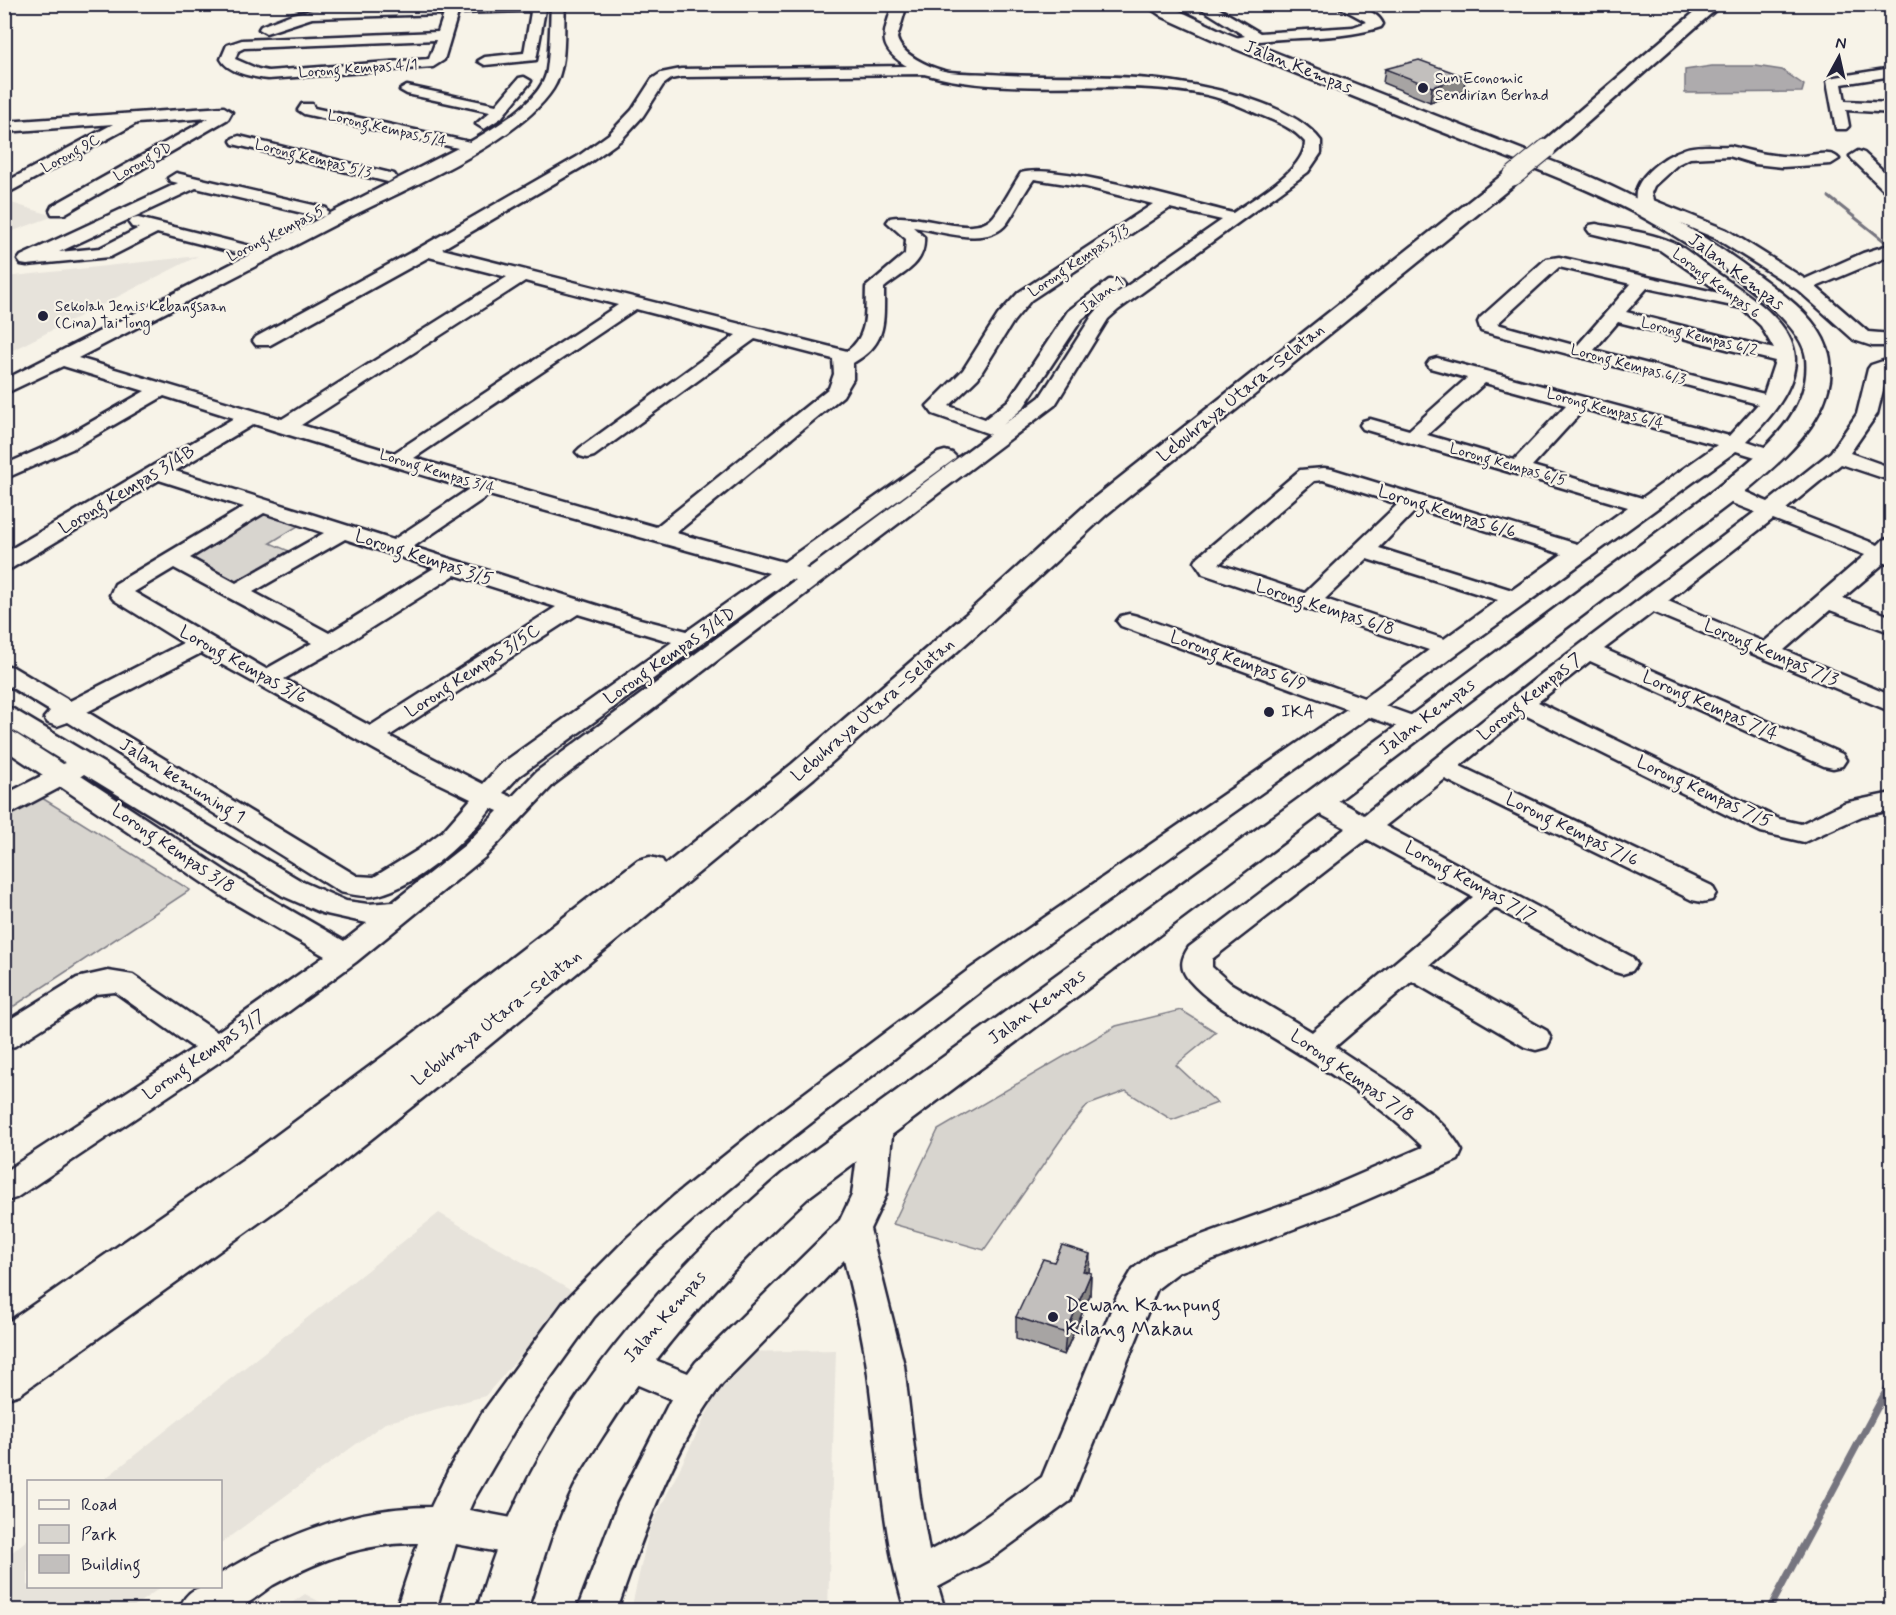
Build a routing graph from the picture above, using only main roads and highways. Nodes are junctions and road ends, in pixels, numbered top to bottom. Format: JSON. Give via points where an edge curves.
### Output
{"nodes":[{"id":1,"x":1152,"y":4,"type":"edge"},
{"id":2,"x":1695,"y":4,"type":"edge"},
{"id":3,"x":1713,"y":4,"type":"edge"},
{"id":4,"x":1539,"y":145,"type":"junction"},
{"id":5,"x":1506,"y":172,"type":"junction"},
{"id":6,"x":4,"y":1349,"type":"edge"},
{"id":7,"x":4,"y":1380,"type":"edge"},
{"id":8,"x":502,"y":1611,"type":"edge"}],
"edges":[{"from":1,"to":8,"type":"main road","name":"Jalan Kempas","via":[[1642,202],[1746,276],[1800,323],[1818,356],[1812,395],[1789,438],[1727,493],[796,1185],[739,1234],[678,1299],[625,1364],[550,1482]]},
{"from":2,"to":4,"type":"main road","name":"Lebuhraya Utara–Selatan"},
{"from":3,"to":4,"type":"main road","name":"Lebuhraya Utara–Selatan"},
{"from":4,"to":5,"type":"main road","name":"Lebuhraya Utara–Selatan","bridge":true},
{"from":5,"to":6,"type":"main road","name":"Lebuhraya Utara–Selatan","via":[[1088,492],[958,616],[780,768],[272,1160]]},
{"from":5,"to":7,"type":"main road","name":"Lebuhraya Utara–Selatan","via":[[1098,508],[803,771],[474,1037],[317,1160]]}]}
